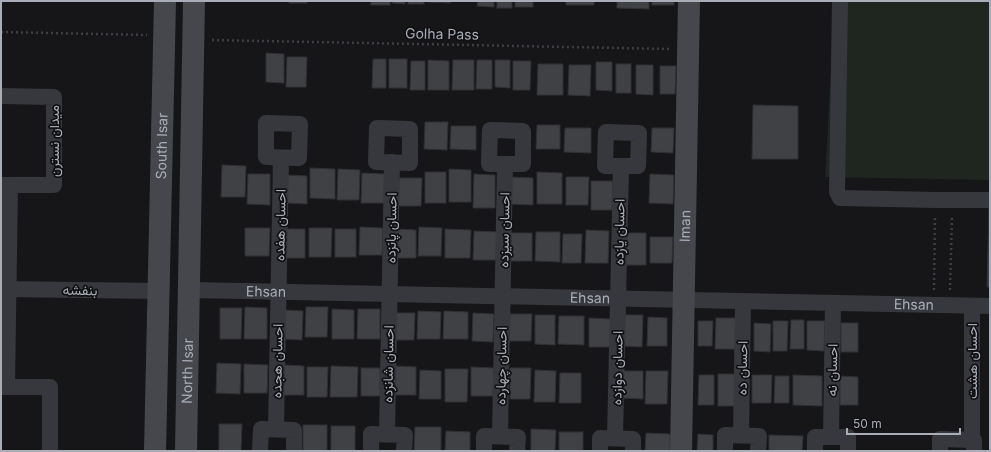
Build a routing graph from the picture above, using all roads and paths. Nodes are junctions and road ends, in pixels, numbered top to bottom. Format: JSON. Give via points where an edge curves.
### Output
{"nodes":[{"id":1,"x":165,"y":1,"type":"edge"},
{"id":2,"x":194,"y":1,"type":"edge"},
{"id":3,"x":689,"y":1,"type":"edge"},
{"id":4,"x":840,"y":1,"type":"edge"},
{"id":5,"x":1,"y":32,"type":"edge"},
{"id":6,"x":164,"y":35,"type":"junction"},
{"id":7,"x":194,"y":40,"type":"junction"},
{"id":8,"x":689,"y":49,"type":"junction"},
{"id":9,"x":1,"y":96,"type":"edge"},
{"id":10,"x":281,"y":158,"type":"dead end"},
{"id":11,"x":392,"y":162,"type":"dead end"},
{"id":12,"x":505,"y":164,"type":"dead end"},
{"id":13,"x":621,"y":166,"type":"dead end"},
{"id":14,"x":6,"y":185,"type":"edge"},
{"id":15,"x":936,"y":200,"type":"junction"},
{"id":16,"x":953,"y":200,"type":"junction"},
{"id":17,"x":990,"y":200,"type":"edge"},
{"id":18,"x":5,"y":289,"type":"edge"},
{"id":19,"x":189,"y":290,"type":"junction"},
{"id":20,"x":159,"y":291,"type":"junction"},
{"id":21,"x":279,"y":292,"type":"junction"},
{"id":22,"x":389,"y":294,"type":"junction"},
{"id":23,"x":502,"y":296,"type":"junction"},
{"id":24,"x":618,"y":298,"type":"junction"},
{"id":25,"x":684,"y":300,"type":"junction"},
{"id":26,"x":743,"y":301,"type":"junction"},
{"id":27,"x":833,"y":303,"type":"junction"},
{"id":28,"x":942,"y":304,"type":"junction"},
{"id":29,"x":972,"y":306,"type":"junction"},
{"id":30,"x":990,"y":306,"type":"edge"},
{"id":31,"x":4,"y":387,"type":"edge"},
{"id":32,"x":276,"y":430,"type":"junction"},
{"id":33,"x":387,"y":434,"type":"junction"},
{"id":34,"x":741,"y":435,"type":"junction"},
{"id":35,"x":500,"y":436,"type":"junction"},
{"id":36,"x":831,"y":437,"type":"junction"},
{"id":37,"x":615,"y":438,"type":"junction"},
{"id":38,"x":973,"y":446,"type":"edge"},
{"id":39,"x":50,"y":451,"type":"edge"},
{"id":40,"x":155,"y":451,"type":"edge"},
{"id":41,"x":186,"y":451,"type":"edge"},
{"id":42,"x":260,"y":451,"type":"edge"},
{"id":43,"x":294,"y":451,"type":"edge"},
{"id":44,"x":371,"y":451,"type":"edge"},
{"id":45,"x":404,"y":451,"type":"edge"},
{"id":46,"x":484,"y":451,"type":"edge"},
{"id":47,"x":517,"y":451,"type":"edge"},
{"id":48,"x":600,"y":451,"type":"edge"},
{"id":49,"x":633,"y":451,"type":"edge"},
{"id":50,"x":681,"y":451,"type":"edge"},
{"id":51,"x":725,"y":451,"type":"edge"},
{"id":52,"x":758,"y":451,"type":"edge"},
{"id":53,"x":815,"y":451,"type":"edge"},
{"id":54,"x":848,"y":451,"type":"edge"},
{"id":55,"x":940,"y":451,"type":"edge"}],
"edges":[{"from":1,"to":6,"type":"main road","name":"South Isar"},
{"from":2,"to":7,"type":"main road"},
{"from":3,"to":8,"type":"main road","name":"Iman"},
{"from":4,"to":15,"type":"street","via":[[837,192],[840,198]]},
{"from":5,"to":6,"type":"path"},
{"from":6,"to":20,"type":"main road","name":"South Isar"},
{"from":7,"to":8,"type":"path","name":"Golha Pass"},
{"from":7,"to":19,"type":"main road"},
{"from":8,"to":25,"type":"main road","name":"Iman"},
{"from":9,"to":14,"type":"street","name":"میدان نسترن","via":[[54,97],[54,185]]},
{"from":10,"to":21,"type":"street","name":"احسان هفده"},
{"from":11,"to":22,"type":"street","name":"احسان پانزده"},
{"from":12,"to":23,"type":"street","name":"احسان سیزده"},
{"from":13,"to":24,"type":"street","name":"احسان یازده"},
{"from":14,"to":18,"type":"street"},
{"from":15,"to":16,"type":"street"},
{"from":15,"to":28,"type":"path"},
{"from":16,"to":17,"type":"street"},
{"from":16,"to":28,"type":"path"},
{"from":18,"to":20,"type":"street","name":"بنفشه"},
{"from":18,"to":31,"type":"street"},
{"from":19,"to":21,"type":"street","name":"Ehsan"},
{"from":19,"to":41,"type":"main road","name":"North Isar"},
{"from":20,"to":40,"type":"main road"},
{"from":21,"to":22,"type":"street","name":"Ehsan"},
{"from":21,"to":32,"type":"street","name":"احسان هجده"},
{"from":22,"to":23,"type":"street","name":"Ehsan"},
{"from":22,"to":33,"type":"street","name":"احسان شانزده"},
{"from":23,"to":24,"type":"street","name":"Ehsan"},
{"from":23,"to":35,"type":"street","name":"احسان چهارده"},
{"from":24,"to":25,"type":"street","name":"Ehsan"},
{"from":24,"to":37,"type":"street","name":"احسان دوازده"},
{"from":25,"to":26,"type":"street","name":"Ehsan"},
{"from":25,"to":50,"type":"main road","name":"Iman"},
{"from":26,"to":27,"type":"street","name":"Ehsan"},
{"from":26,"to":34,"type":"street","name":"احسان ده"},
{"from":27,"to":28,"type":"street","name":"Ehsan"},
{"from":27,"to":36,"type":"street","name":"احسان نه"},
{"from":28,"to":29,"type":"street","name":"Ehsan"},
{"from":29,"to":30,"type":"street","name":"Ehsan"},
{"from":29,"to":38,"type":"street","name":"احسان هشت"},
{"from":31,"to":39,"type":"street","via":[[50,387]]},
{"from":32,"to":42,"type":"street","via":[[260,429]]},
{"from":32,"to":43,"type":"street","via":[[294,430]]},
{"from":33,"to":44,"type":"street","via":[[371,434]]},
{"from":33,"to":45,"type":"street","via":[[404,435]]},
{"from":34,"to":51,"type":"street","via":[[725,435]]},
{"from":34,"to":52,"type":"street","via":[[759,436]]},
{"from":35,"to":46,"type":"street","via":[[484,436]]},
{"from":35,"to":47,"type":"street","via":[[518,437]]},
{"from":36,"to":53,"type":"street","via":[[815,437]]},
{"from":36,"to":54,"type":"street","via":[[848,437]]},
{"from":37,"to":48,"type":"street","via":[[600,438]]},
{"from":37,"to":49,"type":"street","via":[[633,439]]},
{"from":38,"to":55,"type":"street","via":[[940,439]]}]}
